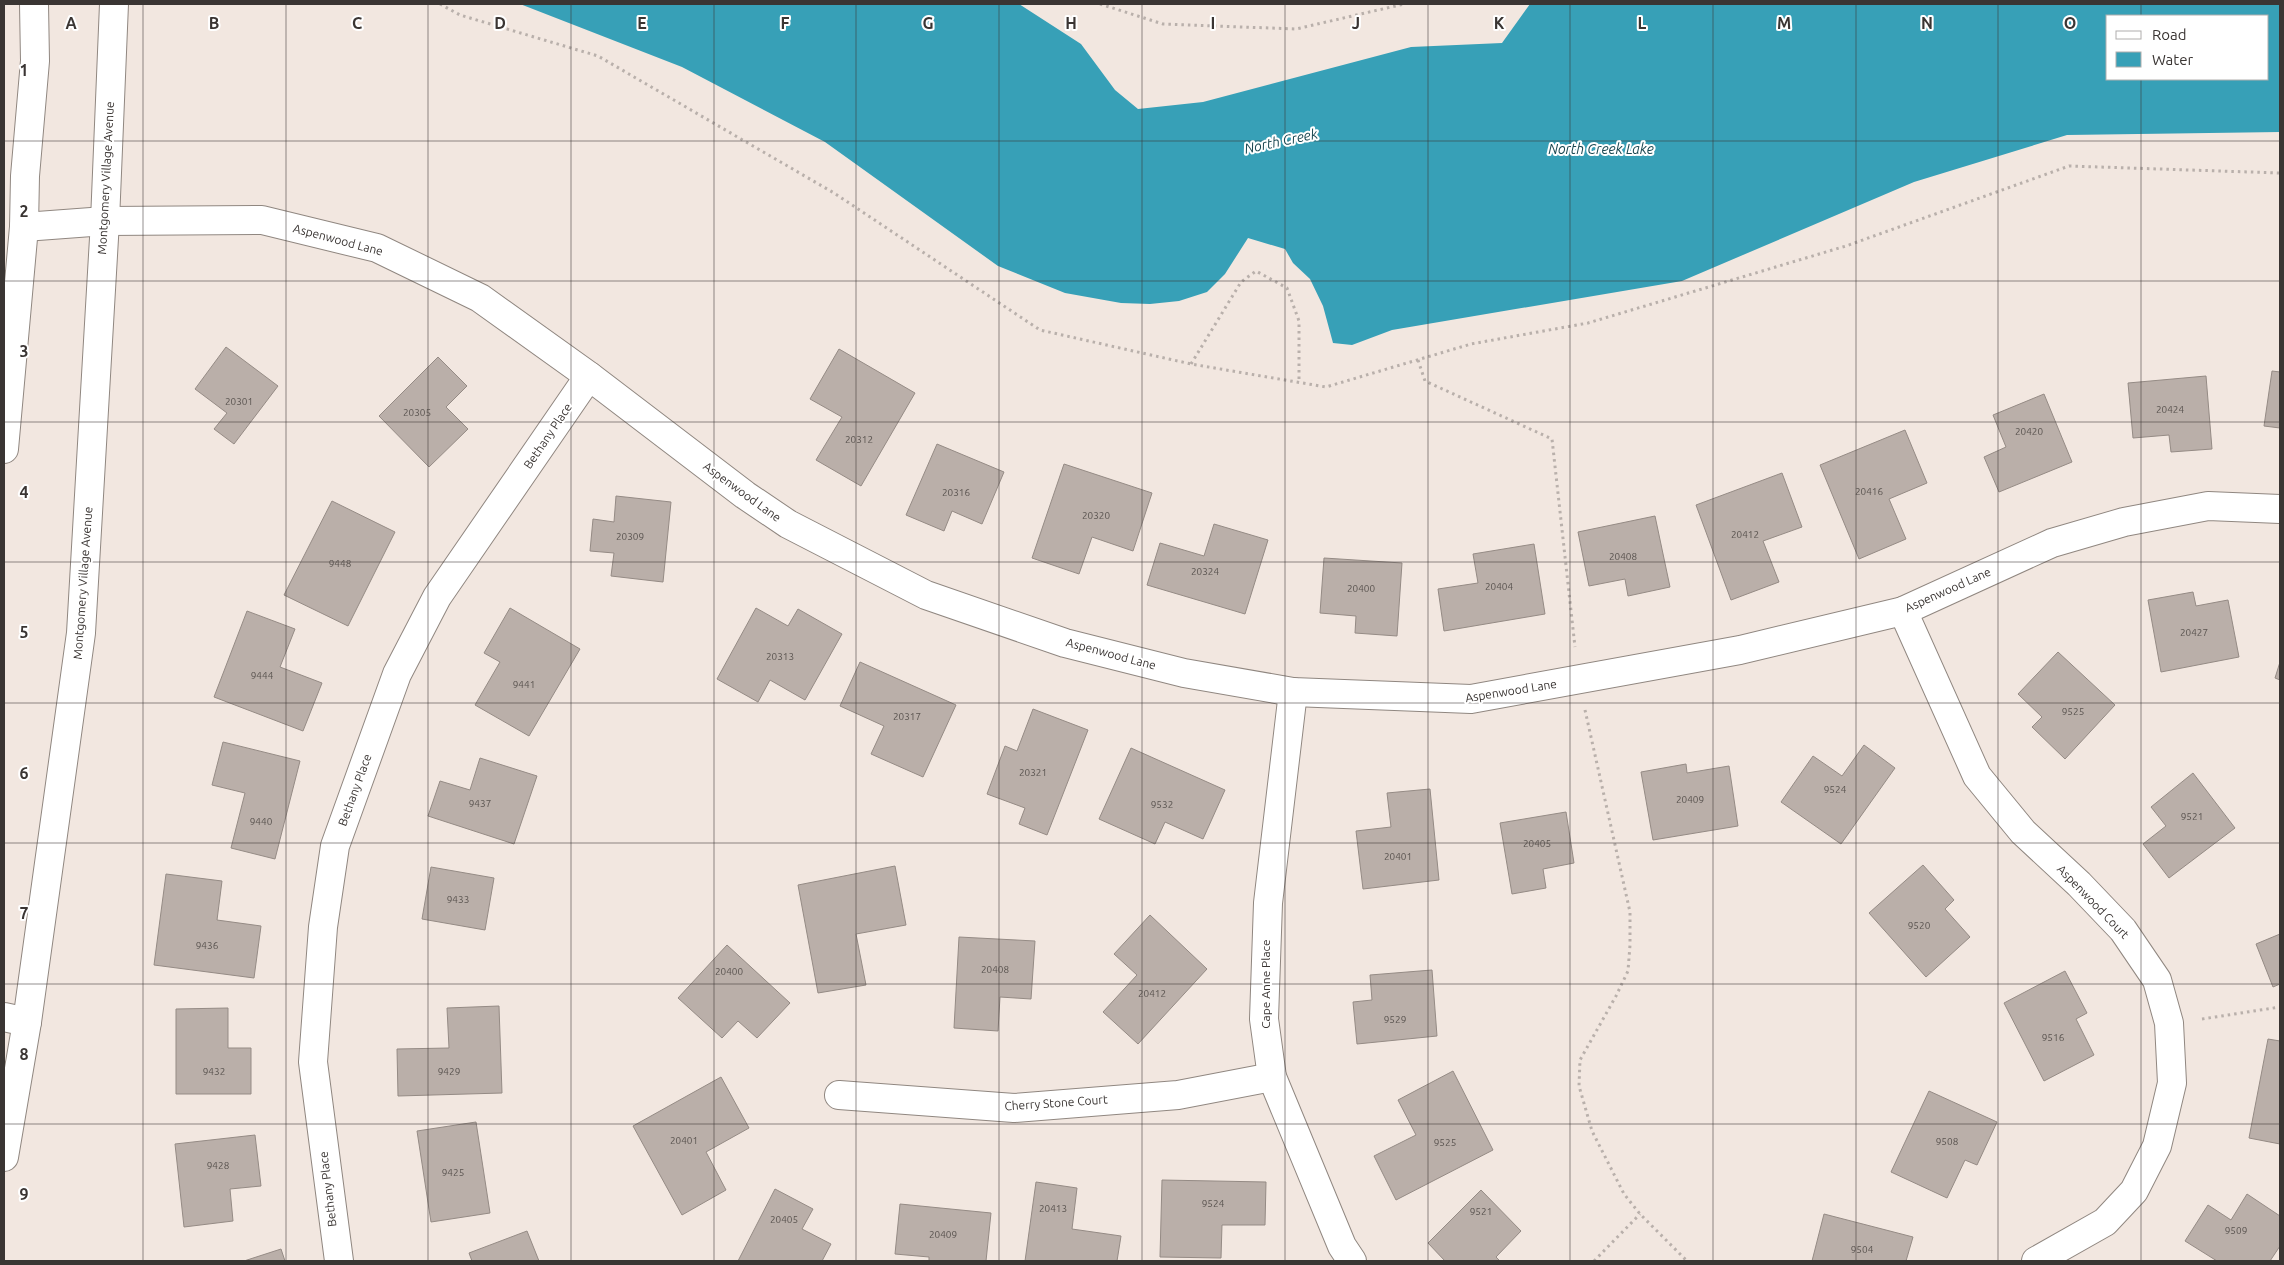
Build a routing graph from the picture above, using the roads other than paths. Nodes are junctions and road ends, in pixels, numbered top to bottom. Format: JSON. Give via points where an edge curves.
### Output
{"nodes":[{"id":1,"x":34,"y":4,"type":"edge"},
{"id":2,"x":114,"y":4,"type":"edge"},
{"id":3,"x":105,"y":221,"type":"junction"},
{"id":4,"x":24,"y":227,"type":"junction"},
{"id":5,"x":589,"y":376,"type":"junction"},
{"id":6,"x":4,"y":449,"type":"edge"},
{"id":7,"x":2280,"y":508,"type":"edge"},
{"id":8,"x":1903,"y":611,"type":"junction"},
{"id":9,"x":1293,"y":692,"type":"junction"},
{"id":10,"x":16,"y":1020,"type":"edge"},
{"id":11,"x":1272,"y":1077,"type":"junction"},
{"id":12,"x":839,"y":1095,"type":"dead end"},
{"id":13,"x":4,"y":1157,"type":"edge"},
{"id":14,"x":339,"y":1261,"type":"edge"},
{"id":15,"x":1352,"y":1261,"type":"edge"},
{"id":16,"x":2036,"y":1261,"type":"edge"}],
"edges":[{"from":1,"to":4,"type":"street","via":[[35,61]]},
{"from":2,"to":3,"type":"street","name":"Montgomery Village Avenue"},
{"from":3,"to":4,"type":"street","name":"Aspenwood Lane"},
{"from":3,"to":5,"type":"street","name":"Aspenwood Lane","via":[[262,220],[376,248],[480,298]]},
{"from":3,"to":10,"type":"street","name":"Montgomery Village Avenue","via":[[81,633]]},
{"from":4,"to":6,"type":"street"},
{"from":5,"to":9,"type":"street","name":"Aspenwood Lane","via":[[788,524],[926,595],[1065,643],[1184,673]]},
{"from":5,"to":14,"type":"street","name":"Bethany Place","via":[[437,597],[397,674],[335,846],[323,927],[313,1062]]},
{"from":7,"to":8,"type":"street","name":"Aspenwood Lane","via":[[2208,506],[2124,522],[2052,543]]},
{"from":8,"to":9,"type":"street","name":"Aspenwood Lane","via":[[1740,650],[1471,699]]},
{"from":8,"to":16,"type":"street","name":"Aspenwood Court","via":[[1977,776],[2023,832],[2123,930],[2157,980],[2169,1023],[2172,1083],[2157,1146],[2134,1191],[2105,1222]]},
{"from":9,"to":11,"type":"street","name":"Cape Anne Place","via":[[1266,930],[1264,1019]]},
{"from":10,"to":13,"type":"street","name":"Montgomery Village Avenue"},
{"from":11,"to":12,"type":"street","name":"Cherry Stone Court","via":[[1178,1095],[1014,1108]]},
{"from":11,"to":15,"type":"street","name":"Cape Anne Place","via":[[1342,1246]]}]}
